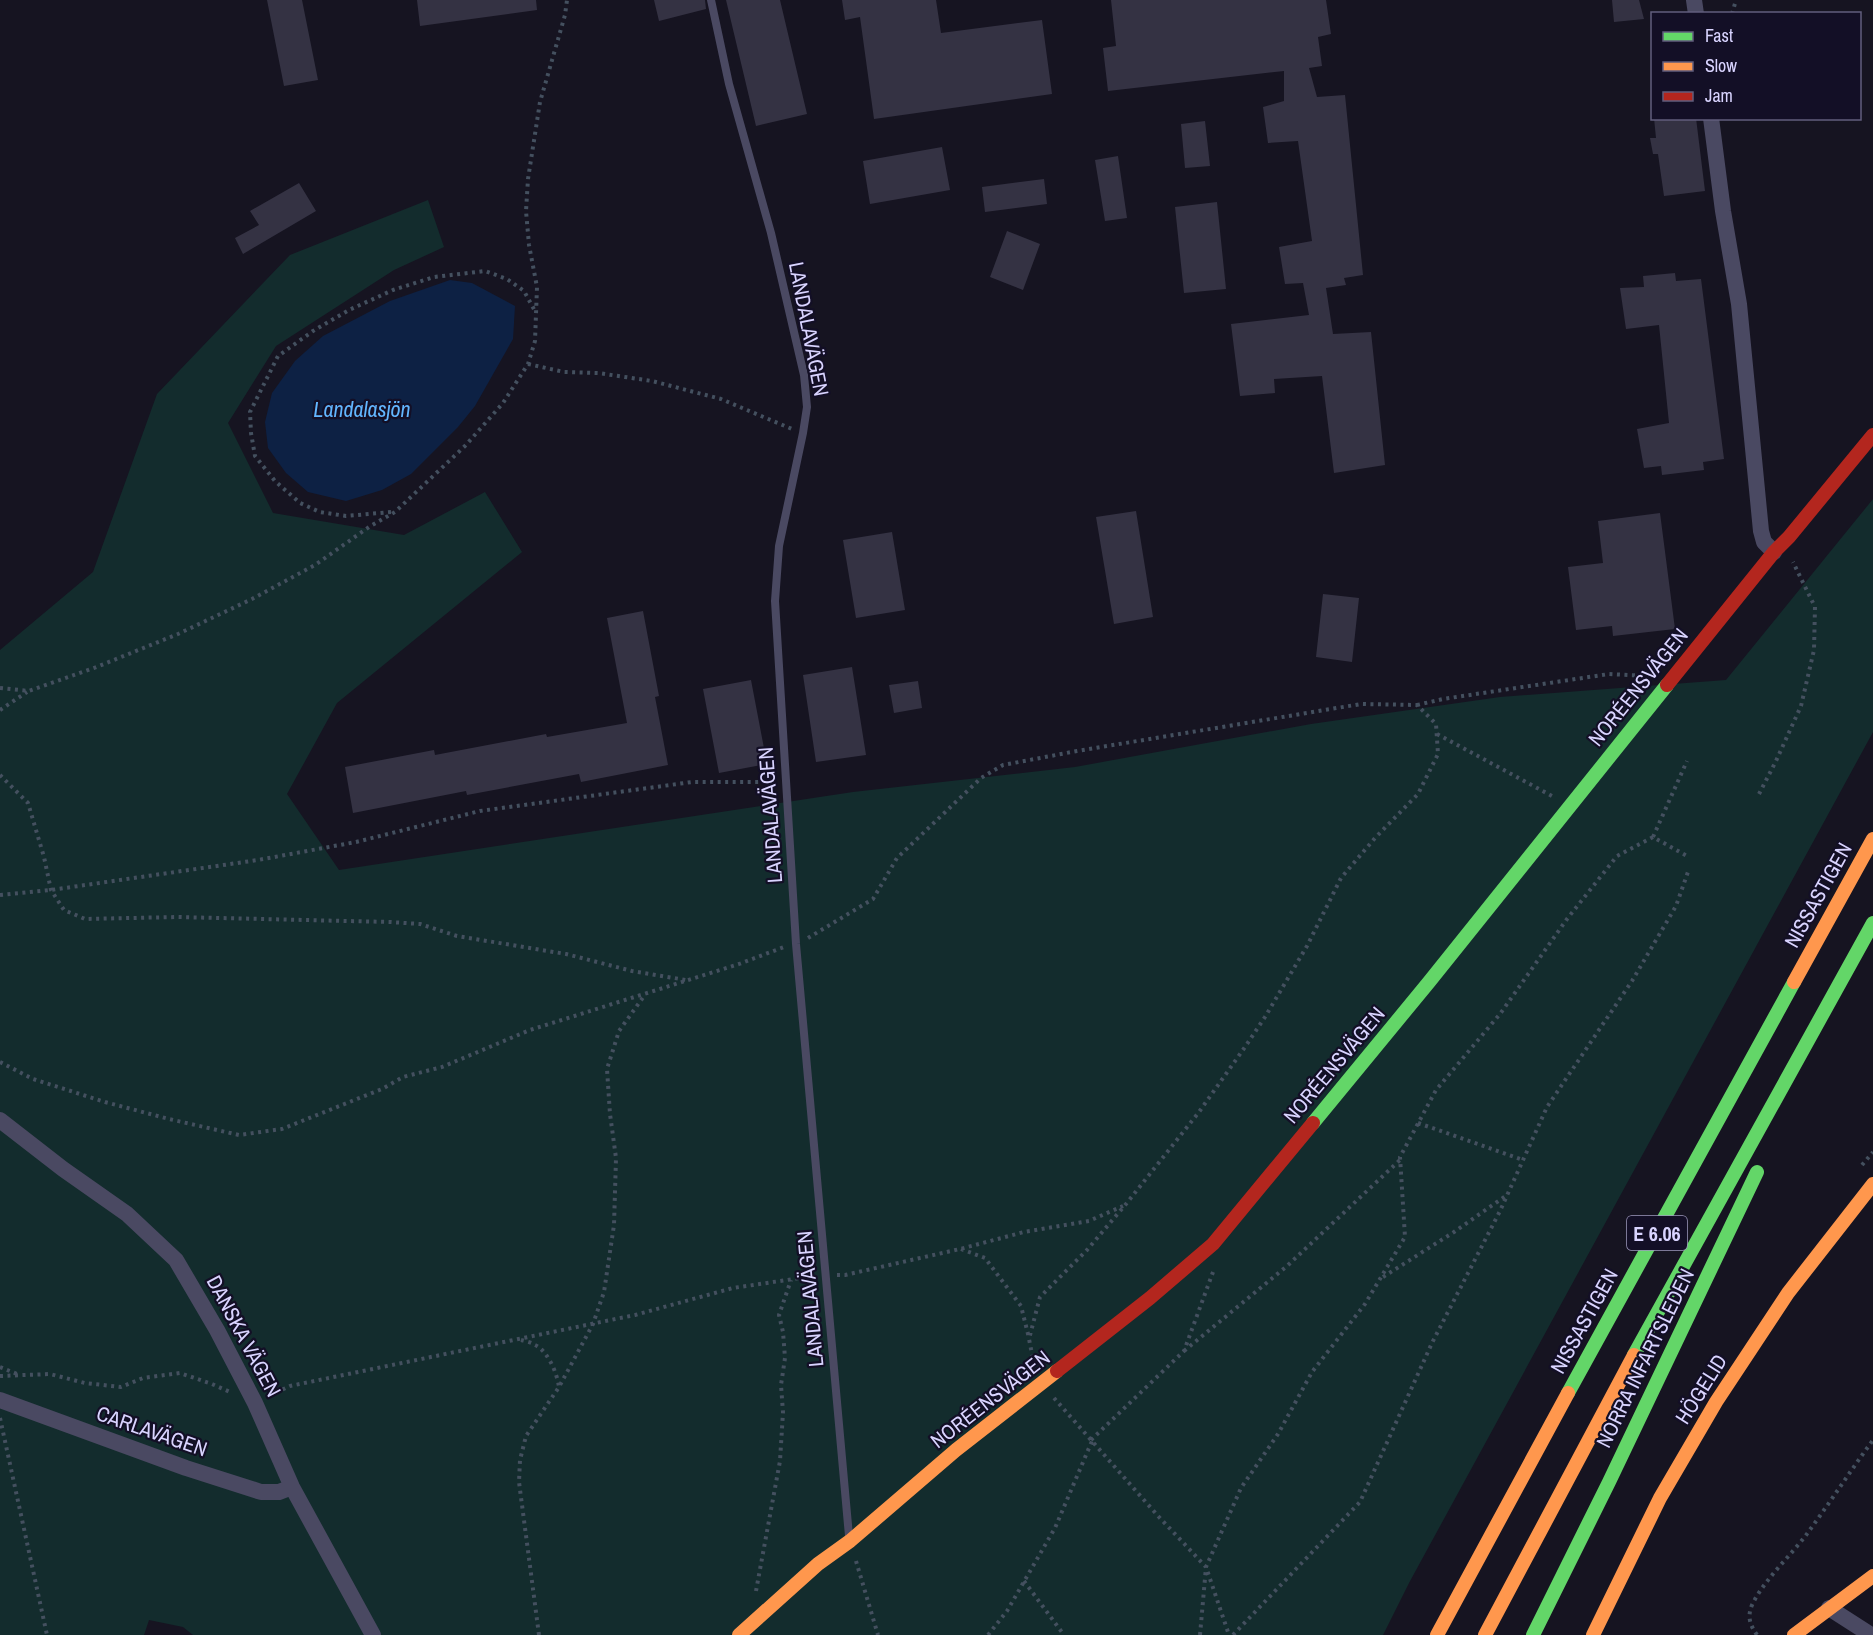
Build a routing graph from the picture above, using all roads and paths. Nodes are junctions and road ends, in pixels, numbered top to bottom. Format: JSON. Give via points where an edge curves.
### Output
{"nodes":[{"id":1,"x":567,"y":0,"type":"edge"},
{"id":2,"x":711,"y":0,"type":"edge"},
{"id":3,"x":1711,"y":120,"type":"edge"},
{"id":4,"x":536,"y":313,"type":"junction"},
{"id":5,"x":528,"y":364,"type":"junction"},
{"id":6,"x":803,"y":434,"type":"junction"},
{"id":7,"x":1873,"y":435,"type":"edge"},
{"id":8,"x":395,"y":512,"type":"junction"},
{"id":9,"x":1779,"y":547,"type":"junction"},
{"id":10,"x":1672,"y":677,"type":"junction"},
{"id":11,"x":0,"y":688,"type":"edge"},
{"id":12,"x":29,"y":691,"type":"junction"},
{"id":13,"x":1417,"y":705,"type":"junction"},
{"id":14,"x":0,"y":710,"type":"edge"},
{"id":15,"x":1436,"y":734,"type":"junction"},
{"id":16,"x":1687,"y":761,"type":"dead end"},
{"id":17,"x":0,"y":775,"type":"edge"},
{"id":18,"x":786,"y":782,"type":"junction"},
{"id":19,"x":1760,"y":795,"type":"dead end"},
{"id":20,"x":1569,"y":806,"type":"junction"},
{"id":21,"x":1653,"y":837,"type":"junction"},
{"id":22,"x":1873,"y":839,"type":"edge"},
{"id":23,"x":1687,"y":856,"type":"dead end"},
{"id":24,"x":1689,"y":869,"type":"dead end"},
{"id":25,"x":51,"y":890,"type":"junction"},
{"id":26,"x":0,"y":895,"type":"edge"},
{"id":27,"x":1873,"y":923,"type":"edge"},
{"id":28,"x":796,"y":944,"type":"junction"},
{"id":29,"x":687,"y":980,"type":"junction"},
{"id":30,"x":644,"y":995,"type":"junction"},
{"id":31,"x":1815,"y":1029,"type":"junction"},
{"id":32,"x":0,"y":1062,"type":"edge"},
{"id":33,"x":0,"y":1120,"type":"edge"},
{"id":34,"x":1418,"y":1123,"type":"junction"},
{"id":35,"x":1776,"y":1125,"type":"dead end"},
{"id":36,"x":1763,"y":1156,"type":"dead end"},
{"id":37,"x":1401,"y":1159,"type":"junction"},
{"id":38,"x":1523,"y":1160,"type":"junction"},
{"id":39,"x":1873,"y":1184,"type":"edge"},
{"id":40,"x":1507,"y":1195,"type":"junction"},
{"id":41,"x":1126,"y":1204,"type":"junction"},
{"id":42,"x":960,"y":1249,"type":"junction"},
{"id":43,"x":1216,"y":1264,"type":"dead end"},
{"id":44,"x":826,"y":1275,"type":"junction"},
{"id":45,"x":1381,"y":1278,"type":"junction"},
{"id":46,"x":792,"y":1280,"type":"junction"},
{"id":47,"x":593,"y":1324,"type":"junction"},
{"id":48,"x":1029,"y":1339,"type":"junction"},
{"id":49,"x":520,"y":1340,"type":"junction"},
{"id":50,"x":1184,"y":1351,"type":"junction"},
{"id":51,"x":0,"y":1367,"type":"edge"},
{"id":52,"x":18,"y":1375,"type":"junction"},
{"id":53,"x":0,"y":1376,"type":"edge"},
{"id":54,"x":1042,"y":1384,"type":"junction"},
{"id":55,"x":559,"y":1387,"type":"junction"},
{"id":56,"x":0,"y":1400,"type":"edge"},
{"id":57,"x":255,"y":1403,"type":"junction"},
{"id":58,"x":0,"y":1418,"type":"edge"},
{"id":59,"x":1,"y":1424,"type":"edge"},
{"id":60,"x":1873,"y":1440,"type":"edge"},
{"id":61,"x":1092,"y":1441,"type":"junction"},
{"id":62,"x":291,"y":1487,"type":"junction"},
{"id":63,"x":850,"y":1541,"type":"junction"},
{"id":64,"x":1206,"y":1567,"type":"junction"},
{"id":65,"x":1873,"y":1576,"type":"edge"},
{"id":66,"x":1024,"y":1581,"type":"junction"},
{"id":67,"x":755,"y":1594,"type":"dead end"},
{"id":68,"x":1829,"y":1608,"type":"junction"},
{"id":69,"x":47,"y":1635,"type":"edge"},
{"id":70,"x":373,"y":1635,"type":"edge"},
{"id":71,"x":539,"y":1635,"type":"edge"},
{"id":72,"x":739,"y":1635,"type":"edge"},
{"id":73,"x":878,"y":1635,"type":"edge"},
{"id":74,"x":988,"y":1635,"type":"edge"},
{"id":75,"x":1064,"y":1635,"type":"edge"},
{"id":76,"x":1200,"y":1635,"type":"edge"},
{"id":77,"x":1231,"y":1635,"type":"edge"},
{"id":78,"x":1437,"y":1635,"type":"edge"},
{"id":79,"x":1485,"y":1635,"type":"edge"},
{"id":80,"x":1533,"y":1635,"type":"edge"},
{"id":81,"x":1593,"y":1635,"type":"edge"},
{"id":82,"x":1757,"y":1635,"type":"edge"},
{"id":83,"x":1794,"y":1635,"type":"edge"},
{"id":84,"x":1871,"y":1635,"type":"edge"}],
"edges":[{"from":1,"to":4,"type":"path","via":[[540,102],[528,179],[526,211],[537,287]]},
{"from":2,"to":6,"type":"lane","name":"LANDALAVÄGEN","via":[[804,375],[807,407]]},
{"from":3,"to":9,"type":"street","via":[[1739,304],[1761,531],[1764,542]]},
{"from":4,"to":5,"type":"path","via":[[535,341]]},
{"from":4,"to":8,"type":"path","via":[[524,291],[507,279],[484,271],[451,274],[393,290],[349,310],[278,356],[250,412],[255,456],[300,503],[320,512],[346,516]]},
{"from":5,"to":6,"type":"path","via":[[662,384],[721,399]]},
{"from":5,"to":8,"type":"path","via":[[503,403],[465,446]]},
{"from":6,"to":18,"type":"lane","name":"LANDALAVÄGEN","via":[[779,546],[775,601]]},
{"from":7,"to":9,"type":"main road","name":"NORÉENSVÄGEN"},
{"from":8,"to":12,"type":"path","via":[[315,565],[252,599],[178,634]]},
{"from":9,"to":10,"type":"main road","name":"NORÉENSVÄGEN"},
{"from":9,"to":19,"type":"path","via":[[1815,608],[1814,650],[1801,706]]},
{"from":10,"to":13,"type":"path","via":[[1609,674]]},
{"from":10,"to":20,"type":"main road","name":"NORÉENSVÄGEN"},
{"from":11,"to":12,"type":"path"},
{"from":12,"to":14,"type":"path"},
{"from":13,"to":15,"type":"path","via":[[1436,724]]},
{"from":13,"to":28,"type":"path","via":[[1361,704],[1003,765],[974,785],[897,858],[873,899]]},
{"from":15,"to":20,"type":"path"},
{"from":15,"to":41,"type":"path","via":[[1438,754],[1418,794],[1341,878],[1265,1017],[1199,1112]]},
{"from":16,"to":21,"type":"path"},
{"from":17,"to":25,"type":"path","via":[[28,803]]},
{"from":18,"to":25,"type":"path","via":[[692,782],[480,811],[356,842]]},
{"from":18,"to":28,"type":"lane","name":"LANDALAVÄGEN"},
{"from":20,"to":54,"type":"main road","name":"NORÉENSVÄGEN","via":[[1213,1244]]},
{"from":21,"to":23,"type":"path"},
{"from":21,"to":34,"type":"path","via":[[1617,856],[1500,1014],[1436,1090]]},
{"from":22,"to":78,"type":"main road","name":"NISSASTIGEN","number":"E 6.06"},
{"from":24,"to":38,"type":"path","via":[[1676,906],[1632,981],[1547,1107]]},
{"from":25,"to":26,"type":"path"},
{"from":25,"to":29,"type":"path","via":[[64,910],[85,919],[209,917],[420,924],[457,936]]},
{"from":27,"to":31,"type":"main road","number":"E 6.06"},
{"from":28,"to":29,"type":"path"},
{"from":28,"to":44,"type":"lane","name":"LANDALAVÄGEN"},
{"from":29,"to":30,"type":"path"},
{"from":30,"to":32,"type":"path","via":[[530,1030],[442,1067],[403,1077],[282,1129],[238,1135],[105,1102],[33,1079]]},
{"from":30,"to":47,"type":"path","via":[[619,1031],[607,1069],[616,1158],[614,1225],[604,1292]]},
{"from":31,"to":35,"type":"main road","number":"E 6.06"},
{"from":31,"to":79,"type":"main road","number":"E 6.06"},
{"from":33,"to":57,"type":"street","name":"DANSKA VÄGEN","via":[[127,1214],[177,1260]]},
{"from":34,"to":37,"type":"path"},
{"from":34,"to":38,"type":"path"},
{"from":36,"to":80,"type":"main road","name":"NORRA INFARTSLEDEN","number":"E 6.06","via":[[1746,1199]]},
{"from":37,"to":45,"type":"path","via":[[1405,1237]]},
{"from":37,"to":50,"type":"path","via":[[1287,1266]]},
{"from":38,"to":40,"type":"path"},
{"from":39,"to":81,"type":"main road","name":"HÖGELID","via":[[1788,1293],[1716,1402],[1660,1498]]},
{"from":40,"to":45,"type":"path"},
{"from":40,"to":77,"type":"path","via":[[1432,1343],[1360,1502]]},
{"from":41,"to":42,"type":"path","via":[[1089,1221],[1024,1232]]},
{"from":41,"to":48,"type":"path","via":[[1040,1297]]},
{"from":42,"to":44,"type":"path","via":[[845,1275]]},
{"from":42,"to":48,"type":"path","via":[[985,1258],[1021,1306]]},
{"from":43,"to":50,"type":"path"},
{"from":44,"to":46,"type":"path"},
{"from":44,"to":63,"type":"lane","name":"LANDALAVÄGEN"},
{"from":45,"to":64,"type":"path","via":[[1312,1372],[1278,1434],[1241,1488]]},
{"from":46,"to":47,"type":"path","via":[[733,1288]]},
{"from":46,"to":67,"type":"path","via":[[779,1315],[785,1358],[780,1461]]},
{"from":47,"to":49,"type":"path"},
{"from":47,"to":55,"type":"path"},
{"from":48,"to":54,"type":"path"},
{"from":49,"to":55,"type":"path","via":[[537,1345],[549,1360]]},
{"from":49,"to":57,"type":"path","via":[[290,1386]]},
{"from":50,"to":61,"type":"path"},
{"from":51,"to":52,"type":"path"},
{"from":52,"to":53,"type":"path"},
{"from":52,"to":57,"type":"path","via":[[50,1374],[121,1387],[144,1378],[180,1373]]},
{"from":54,"to":61,"type":"path"},
{"from":54,"to":63,"type":"main road","name":"NORÉENSVÄGEN","via":[[956,1450]]},
{"from":55,"to":71,"type":"path","via":[[526,1436],[520,1460],[519,1482]]},
{"from":56,"to":62,"type":"street","name":"CARLAVÄGEN","via":[[261,1492]]},
{"from":57,"to":62,"type":"street","name":"DANSKA VÄGEN"},
{"from":58,"to":59,"type":"path"},
{"from":59,"to":69,"type":"path"},
{"from":60,"to":82,"type":"path","via":[[1751,1606],[1749,1618]]},
{"from":61,"to":64,"type":"path"},
{"from":61,"to":66,"type":"path","via":[[1054,1528]]},
{"from":62,"to":70,"type":"street","name":"DANSKA VÄGEN"},
{"from":63,"to":72,"type":"main road","name":"NORÉENSVÄGEN","via":[[818,1564]]},
{"from":63,"to":73,"type":"path"},
{"from":64,"to":76,"type":"path"},
{"from":64,"to":77,"type":"path"},
{"from":65,"to":68,"type":"main road"},
{"from":66,"to":74,"type":"path"},
{"from":66,"to":75,"type":"path"},
{"from":68,"to":83,"type":"main road"},
{"from":68,"to":84,"type":"street"}]}
